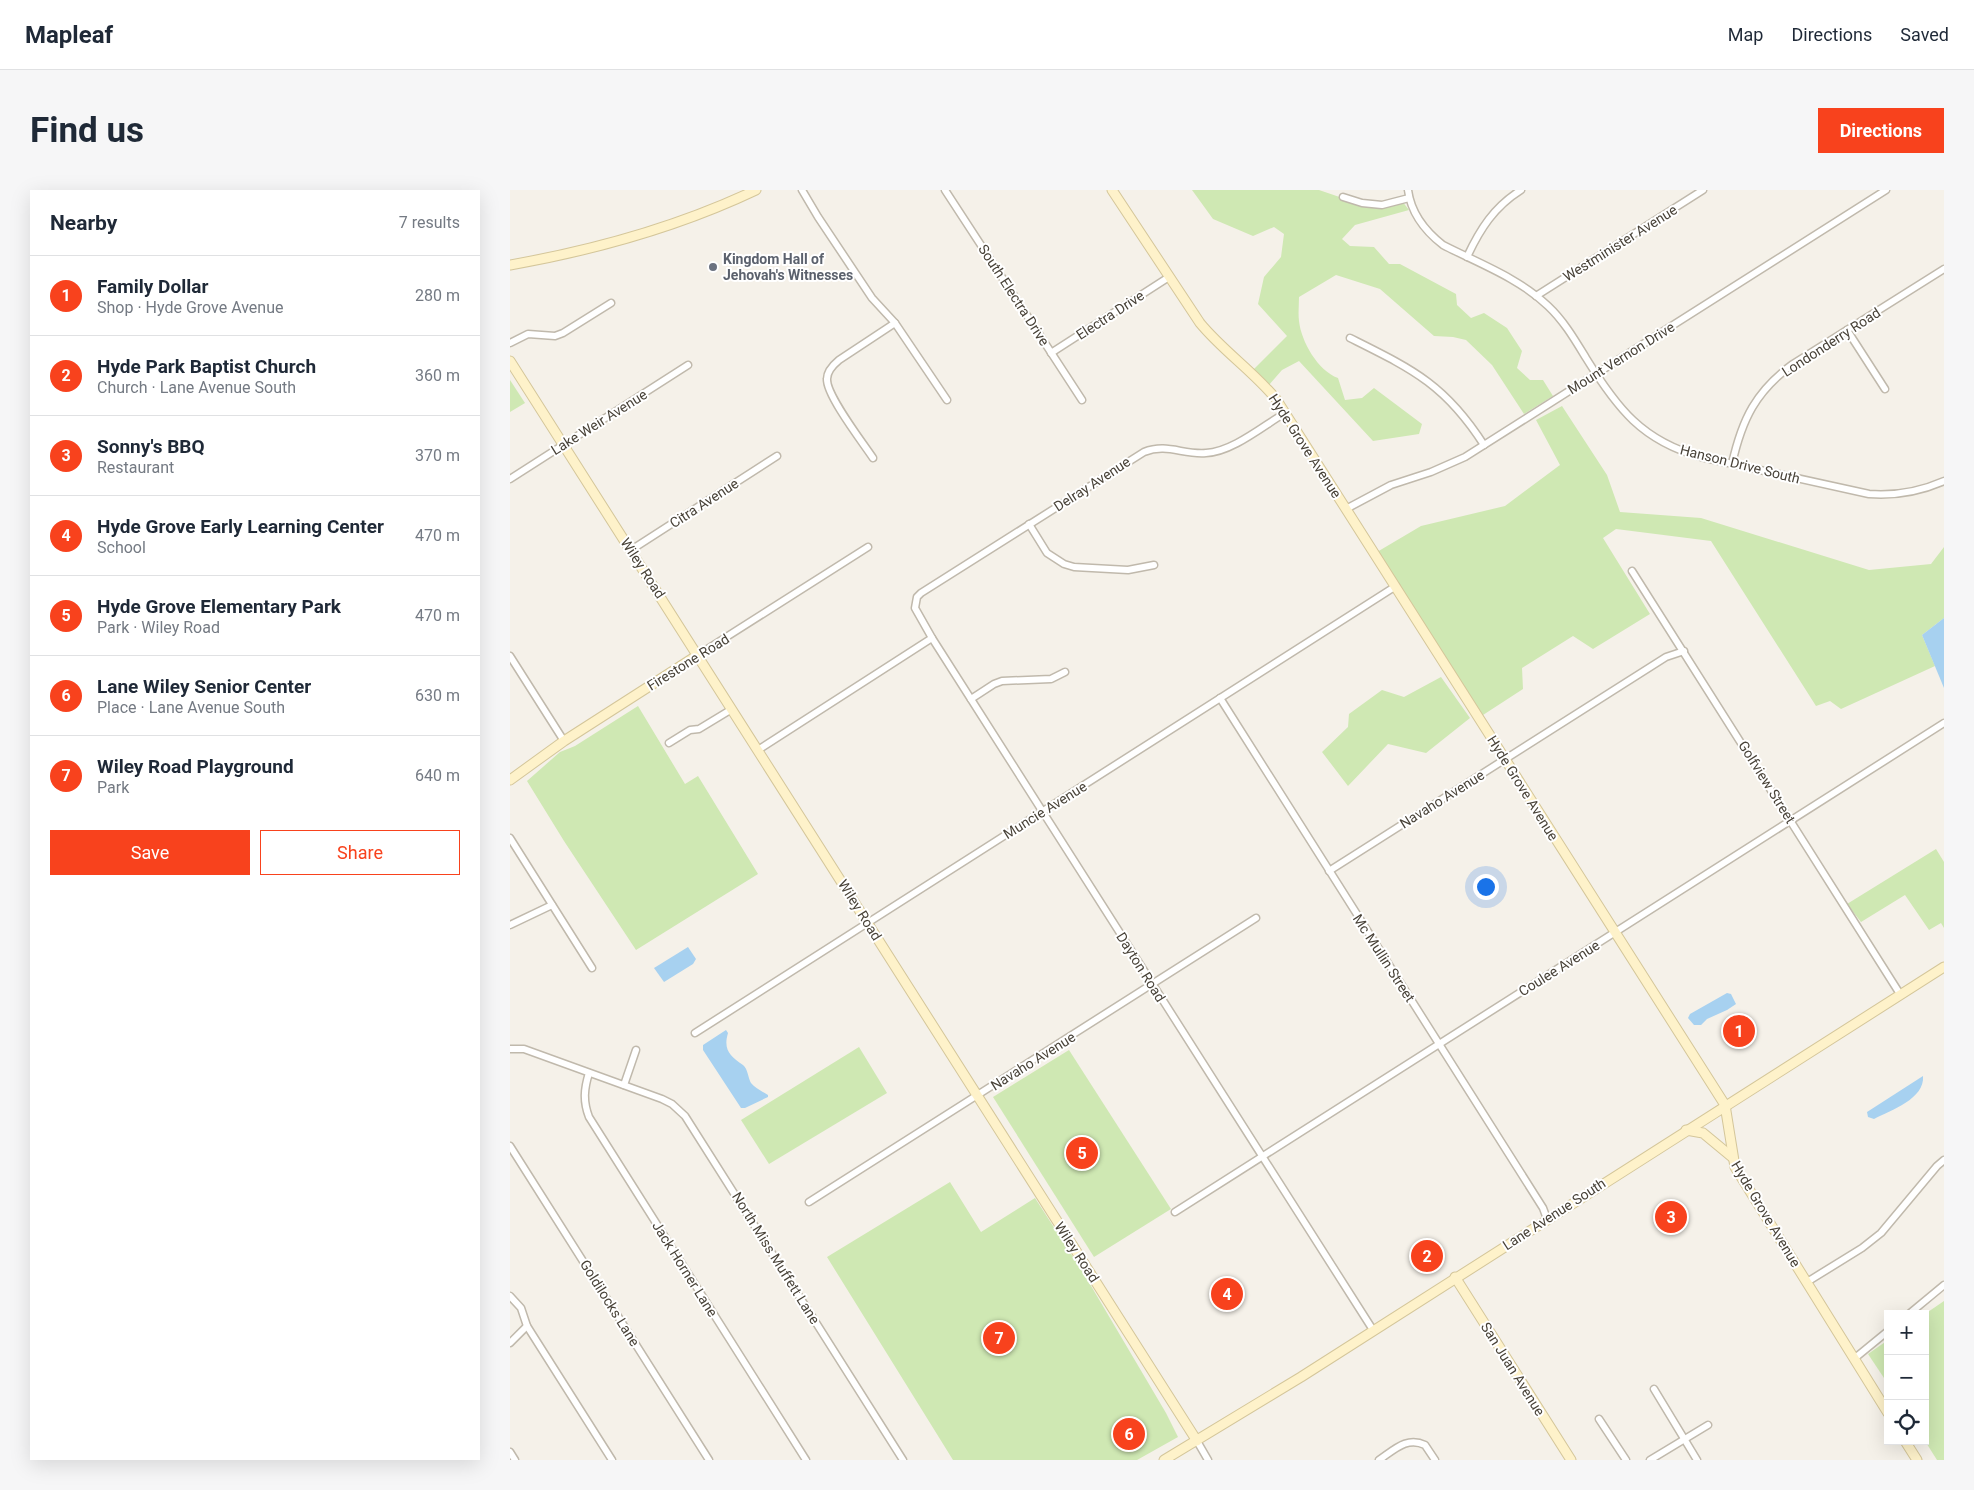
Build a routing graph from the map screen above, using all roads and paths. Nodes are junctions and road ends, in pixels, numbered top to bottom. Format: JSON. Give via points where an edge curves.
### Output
{"nodes":[{"id":1,"x":756,"y":190,"type":"edge"},
{"id":2,"x":802,"y":190,"type":"edge"},
{"id":3,"x":945,"y":190,"type":"edge"},
{"id":4,"x":1112,"y":190,"type":"edge"},
{"id":5,"x":1408,"y":190,"type":"edge"},
{"id":6,"x":1521,"y":190,"type":"edge"},
{"id":7,"x":1703,"y":190,"type":"edge"},
{"id":8,"x":1886,"y":190,"type":"edge"},
{"id":9,"x":1343,"y":197,"type":"dead end"},
{"id":10,"x":1409,"y":198,"type":"junction"},
{"id":11,"x":1466,"y":257,"type":"junction"},
{"id":12,"x":510,"y":265,"type":"edge"},
{"id":13,"x":1944,"y":269,"type":"edge"},
{"id":14,"x":1169,"y":278,"type":"junction"},
{"id":15,"x":1536,"y":296,"type":"junction"},
{"id":16,"x":611,"y":303,"type":"dead end"},
{"id":17,"x":895,"y":323,"type":"junction"},
{"id":18,"x":1847,"y":330,"type":"junction"},
{"id":19,"x":1350,"y":338,"type":"dead end"},
{"id":20,"x":510,"y":343,"type":"edge"},
{"id":21,"x":1052,"y":353,"type":"junction"},
{"id":22,"x":510,"y":361,"type":"edge"},
{"id":23,"x":688,"y":365,"type":"dead end"},
{"id":24,"x":1596,"y":374,"type":"junction"},
{"id":25,"x":1885,"y":389,"type":"dead end"},
{"id":26,"x":947,"y":400,"type":"dead end"},
{"id":27,"x":1082,"y":400,"type":"dead end"},
{"id":28,"x":1285,"y":412,"type":"junction"},
{"id":29,"x":564,"y":444,"type":"junction"},
{"id":30,"x":1484,"y":445,"type":"junction"},
{"id":31,"x":777,"y":456,"type":"dead end"},
{"id":32,"x":872,"y":458,"type":"dead end"},
{"id":33,"x":1732,"y":464,"type":"junction"},
{"id":34,"x":510,"y":479,"type":"edge"},
{"id":35,"x":1944,"y":481,"type":"edge"},
{"id":36,"x":1346,"y":509,"type":"junction"},
{"id":37,"x":1029,"y":524,"type":"junction"},
{"id":38,"x":868,"y":547,"type":"dead end"},
{"id":39,"x":631,"y":550,"type":"junction"},
{"id":40,"x":1154,"y":565,"type":"dead end"},
{"id":41,"x":1632,"y":571,"type":"dead end"},
{"id":42,"x":1396,"y":586,"type":"junction"},
{"id":43,"x":916,"y":602,"type":"joint"},
{"id":44,"x":932,"y":638,"type":"junction"},
{"id":45,"x":1684,"y":651,"type":"junction"},
{"id":46,"x":698,"y":655,"type":"junction"},
{"id":47,"x":510,"y":656,"type":"edge"},
{"id":48,"x":1065,"y":672,"type":"dead end"},
{"id":49,"x":1220,"y":698,"type":"junction"},
{"id":50,"x":971,"y":699,"type":"junction"},
{"id":51,"x":732,"y":709,"type":"junction"},
{"id":52,"x":1944,"y":723,"type":"edge"},
{"id":53,"x":564,"y":741,"type":"junction"},
{"id":54,"x":669,"y":743,"type":"dead end"},
{"id":55,"x":758,"y":750,"type":"junction"},
{"id":56,"x":1505,"y":759,"type":"junction"},
{"id":57,"x":510,"y":780,"type":"edge"},
{"id":58,"x":1043,"y":811,"type":"junction"},
{"id":59,"x":1792,"y":821,"type":"junction"},
{"id":60,"x":510,"y":838,"type":"edge"},
{"id":61,"x":1329,"y":871,"type":"junction"},
{"id":62,"x":552,"y":905,"type":"junction"},
{"id":63,"x":1256,"y":918,"type":"dead end"},
{"id":64,"x":867,"y":922,"type":"junction"},
{"id":65,"x":510,"y":925,"type":"edge"},
{"id":66,"x":1615,"y":932,"type":"junction"},
{"id":67,"x":1944,"y":967,"type":"edge"},
{"id":68,"x":592,"y":968,"type":"dead end"},
{"id":69,"x":1152,"y":984,"type":"junction"},
{"id":70,"x":1900,"y":994,"type":"junction"},
{"id":71,"x":695,"y":1032,"type":"dead end"},
{"id":72,"x":1439,"y":1044,"type":"junction"},
{"id":73,"x":510,"y":1049,"type":"edge"},
{"id":74,"x":636,"y":1050,"type":"dead end"},
{"id":75,"x":590,"y":1073,"type":"junction"},
{"id":76,"x":624,"y":1085,"type":"junction"},
{"id":77,"x":978,"y":1096,"type":"junction"},
{"id":78,"x":1725,"y":1105,"type":"junction"},
{"id":79,"x":1686,"y":1130,"type":"junction"},
{"id":80,"x":510,"y":1146,"type":"edge"},
{"id":81,"x":1263,"y":1156,"type":"junction"},
{"id":82,"x":1732,"y":1157,"type":"junction"},
{"id":83,"x":1944,"y":1160,"type":"edge"},
{"id":84,"x":809,"y":1202,"type":"dead end"},
{"id":85,"x":1175,"y":1212,"type":"dead end"},
{"id":86,"x":1547,"y":1218,"type":"junction"},
{"id":87,"x":1455,"y":1277,"type":"junction"},
{"id":88,"x":1807,"y":1282,"type":"junction"},
{"id":89,"x":1944,"y":1285,"type":"edge"},
{"id":90,"x":510,"y":1296,"type":"edge"},
{"id":91,"x":1914,"y":1310,"type":"edge"},
{"id":92,"x":527,"y":1326,"type":"junction"},
{"id":93,"x":1373,"y":1330,"type":"junction"},
{"id":94,"x":1884,"y":1334,"type":"edge"},
{"id":95,"x":510,"y":1343,"type":"edge"},
{"id":96,"x":1854,"y":1358,"type":"junction"},
{"id":97,"x":1654,"y":1389,"type":"dead end"},
{"id":98,"x":1884,"y":1406,"type":"edge"},
{"id":99,"x":1599,"y":1419,"type":"dead end"},
{"id":100,"x":1708,"y":1426,"type":"dead end"},
{"id":101,"x":1684,"y":1439,"type":"junction"},
{"id":102,"x":1197,"y":1441,"type":"junction"},
{"id":103,"x":1908,"y":1445,"type":"edge"},
{"id":104,"x":510,"y":1452,"type":"edge"},
{"id":105,"x":515,"y":1460,"type":"edge"},
{"id":106,"x":612,"y":1460,"type":"edge"},
{"id":107,"x":708,"y":1460,"type":"edge"},
{"id":108,"x":806,"y":1460,"type":"edge"},
{"id":109,"x":903,"y":1460,"type":"edge"},
{"id":110,"x":1164,"y":1460,"type":"edge"},
{"id":111,"x":1208,"y":1460,"type":"edge"},
{"id":112,"x":1379,"y":1460,"type":"edge"},
{"id":113,"x":1435,"y":1460,"type":"edge"},
{"id":114,"x":1571,"y":1460,"type":"edge"},
{"id":115,"x":1626,"y":1460,"type":"edge"},
{"id":116,"x":1650,"y":1460,"type":"edge"},
{"id":117,"x":1698,"y":1460,"type":"edge"},
{"id":118,"x":1917,"y":1460,"type":"edge"}],
"edges":[{"from":1,"to":12,"type":"street","via":[[650,232],[563,256]]},
{"from":2,"to":17,"type":"street","via":[[872,298]]},
{"from":3,"to":21,"type":"street","name":"South Electra Drive"},
{"from":4,"to":14,"type":"street","name":"Hyde Grove Avenue"},
{"from":5,"to":10,"type":"street","name":"Hanson Drive South"},
{"from":6,"to":11,"type":"street","via":[[1494,212]]},
{"from":7,"to":15,"type":"street","name":"Westminister Avenue"},
{"from":8,"to":24,"type":"street","name":"Mount Vernon Drive"},
{"from":9,"to":10,"type":"street","via":[[1382,205]]},
{"from":10,"to":11,"type":"street","name":"Hanson Drive South","via":[[1419,221],[1430,235]]},
{"from":11,"to":15,"type":"street","name":"Hanson Drive South"},
{"from":13,"to":18,"type":"street","name":"Londonderry Road"},
{"from":14,"to":21,"type":"street","name":"Electra Drive"},
{"from":14,"to":28,"type":"street","name":"Hyde Grove Avenue","via":[[1214,340],[1266,387]]},
{"from":15,"to":24,"type":"street","name":"Hanson Drive South","via":[[1570,332]]},
{"from":16,"to":20,"type":"street","via":[[564,333],[556,336],[528,334]]},
{"from":17,"to":26,"type":"street"},
{"from":17,"to":32,"type":"street","via":[[839,360],[832,366],[827,379],[830,393]]},
{"from":18,"to":25,"type":"street"},
{"from":18,"to":33,"type":"street","name":"Londonderry Road","via":[[1771,382],[1742,424]]},
{"from":19,"to":30,"type":"street","via":[[1434,385],[1463,413]]},
{"from":21,"to":27,"type":"street","name":"South Electra Drive"},
{"from":22,"to":29,"type":"street","name":"Wiley Road"},
{"from":23,"to":29,"type":"street","name":"Lake Weir Avenue"},
{"from":24,"to":30,"type":"street","name":"Mount Vernon Drive"},
{"from":24,"to":33,"type":"street","name":"Hanson Drive South","via":[[1621,409],[1649,434],[1688,454]]},
{"from":28,"to":36,"type":"street","name":"Hyde Grove Avenue"},
{"from":28,"to":37,"type":"street","name":"Delray Avenue","via":[[1222,450],[1204,454],[1159,447],[1144,452]]},
{"from":29,"to":34,"type":"street","name":"Lake Weir Avenue"},
{"from":29,"to":39,"type":"street","name":"Wiley Road"},
{"from":30,"to":36,"type":"street","name":"Mount Vernon Drive","via":[[1451,465],[1390,484]]},
{"from":31,"to":39,"type":"street","name":"Citra Avenue"},
{"from":33,"to":35,"type":"street","name":"Hanson Drive South","via":[[1869,494],[1898,495]]},
{"from":36,"to":42,"type":"street","name":"Hyde Grove Avenue"},
{"from":37,"to":40,"type":"street","via":[[1047,553],[1064,564],[1128,570]]},
{"from":37,"to":43,"type":"street","name":"Delray Avenue","via":[[921,593]]},
{"from":38,"to":46,"type":"street","name":"Firestone Road"},
{"from":39,"to":46,"type":"street","name":"Wiley Road"},
{"from":41,"to":45,"type":"street","name":"Golfview Street"},
{"from":42,"to":49,"type":"street","name":"Muncie Avenue"},
{"from":42,"to":56,"type":"street","name":"Hyde Grove Avenue"},
{"from":43,"to":44,"type":"street","name":"Dayton Road","via":[[917,613]]},
{"from":44,"to":50,"type":"street","name":"Dayton Road"},
{"from":44,"to":55,"type":"street"},
{"from":45,"to":56,"type":"street","name":"Navaho Avenue","via":[[1666,657]]},
{"from":45,"to":59,"type":"street","name":"Golfview Street"},
{"from":46,"to":51,"type":"street","name":"Wiley Road"},
{"from":46,"to":53,"type":"street","name":"Firestone Road"},
{"from":47,"to":53,"type":"street"},
{"from":48,"to":50,"type":"street","via":[[1051,679],[1002,681]]},
{"from":49,"to":58,"type":"street","name":"Muncie Avenue"},
{"from":49,"to":61,"type":"street","name":"Mc Mullin Street"},
{"from":50,"to":58,"type":"street","name":"Dayton Road"},
{"from":51,"to":54,"type":"street"},
{"from":51,"to":55,"type":"street","name":"Wiley Road"},
{"from":52,"to":59,"type":"street","name":"Coulee Avenue"},
{"from":53,"to":57,"type":"street","name":"Firestone Road"},
{"from":55,"to":64,"type":"street","name":"Wiley Road"},
{"from":56,"to":61,"type":"street","name":"Navaho Avenue"},
{"from":56,"to":66,"type":"street","name":"Hyde Grove Avenue"},
{"from":58,"to":64,"type":"street","name":"Muncie Avenue"},
{"from":58,"to":69,"type":"street","name":"Dayton Road"},
{"from":59,"to":66,"type":"street","name":"Coulee Avenue"},
{"from":59,"to":70,"type":"street","name":"Golfview Street"},
{"from":60,"to":62,"type":"street"},
{"from":61,"to":72,"type":"street","name":"Mc Mullin Street"},
{"from":62,"to":65,"type":"street"},
{"from":62,"to":68,"type":"street"},
{"from":63,"to":69,"type":"street","name":"Navaho Avenue"},
{"from":64,"to":71,"type":"street","name":"Muncie Avenue"},
{"from":64,"to":77,"type":"street","name":"Wiley Road"},
{"from":66,"to":72,"type":"street","name":"Coulee Avenue"},
{"from":66,"to":78,"type":"street","name":"Hyde Grove Avenue"},
{"from":67,"to":70,"type":"street","name":"Lane Avenue South"},
{"from":69,"to":77,"type":"street","name":"Navaho Avenue"},
{"from":69,"to":81,"type":"street","name":"Dayton Road"},
{"from":70,"to":78,"type":"street","name":"Lane Avenue South"},
{"from":72,"to":81,"type":"street","name":"Coulee Avenue"},
{"from":72,"to":86,"type":"street","name":"Mc Mullin Street"},
{"from":73,"to":75,"type":"street","name":"North Miss Muffett Lane","via":[[524,1049]]},
{"from":74,"to":76,"type":"street"},
{"from":75,"to":76,"type":"street","name":"North Miss Muffett Lane"},
{"from":75,"to":108,"type":"street","name":"Jack Horner Lane","via":[[584,1098],[589,1117]]},
{"from":76,"to":109,"type":"street","name":"North Miss Muffett Lane","via":[[672,1104],[686,1116]]},
{"from":77,"to":84,"type":"street","name":"Navaho Avenue"},
{"from":77,"to":102,"type":"street","name":"Wiley Road"},
{"from":78,"to":79,"type":"street","name":"Lane Avenue South"},
{"from":78,"to":82,"type":"street","name":"Hyde Grove Avenue"},
{"from":79,"to":82,"type":"street","via":[[1703,1133]]},
{"from":79,"to":86,"type":"street","name":"Lane Avenue South"},
{"from":80,"to":107,"type":"street","name":"Goldilocks Lane"},
{"from":81,"to":85,"type":"street","name":"Coulee Avenue"},
{"from":81,"to":93,"type":"street","name":"Dayton Road"},
{"from":82,"to":88,"type":"street","name":"Hyde Grove Avenue","via":[[1746,1186]]},
{"from":83,"to":88,"type":"street","via":[[1881,1233]]},
{"from":86,"to":87,"type":"street","name":"Lane Avenue South"},
{"from":87,"to":93,"type":"street","name":"Lane Avenue South"},
{"from":87,"to":114,"type":"street","name":"San Juan Avenue"},
{"from":88,"to":96,"type":"street","name":"Hyde Grove Avenue"},
{"from":89,"to":91,"type":"street"},
{"from":90,"to":92,"type":"street","via":[[521,1308]]},
{"from":92,"to":95,"type":"street"},
{"from":92,"to":106,"type":"street"},
{"from":93,"to":102,"type":"street","name":"Lane Avenue South"},
{"from":94,"to":96,"type":"street"},
{"from":96,"to":98,"type":"street","name":"Hyde Grove Avenue"},
{"from":97,"to":101,"type":"street"},
{"from":99,"to":115,"type":"street"},
{"from":100,"to":101,"type":"street"},
{"from":101,"to":116,"type":"street"},
{"from":101,"to":117,"type":"street"},
{"from":102,"to":110,"type":"street","name":"Lane Avenue South"},
{"from":102,"to":111,"type":"street","name":"Wiley Road"},
{"from":103,"to":118,"type":"street"},
{"from":104,"to":105,"type":"street"},
{"from":112,"to":113,"type":"street","via":[[1411,1441],[1425,1445]]}]}
